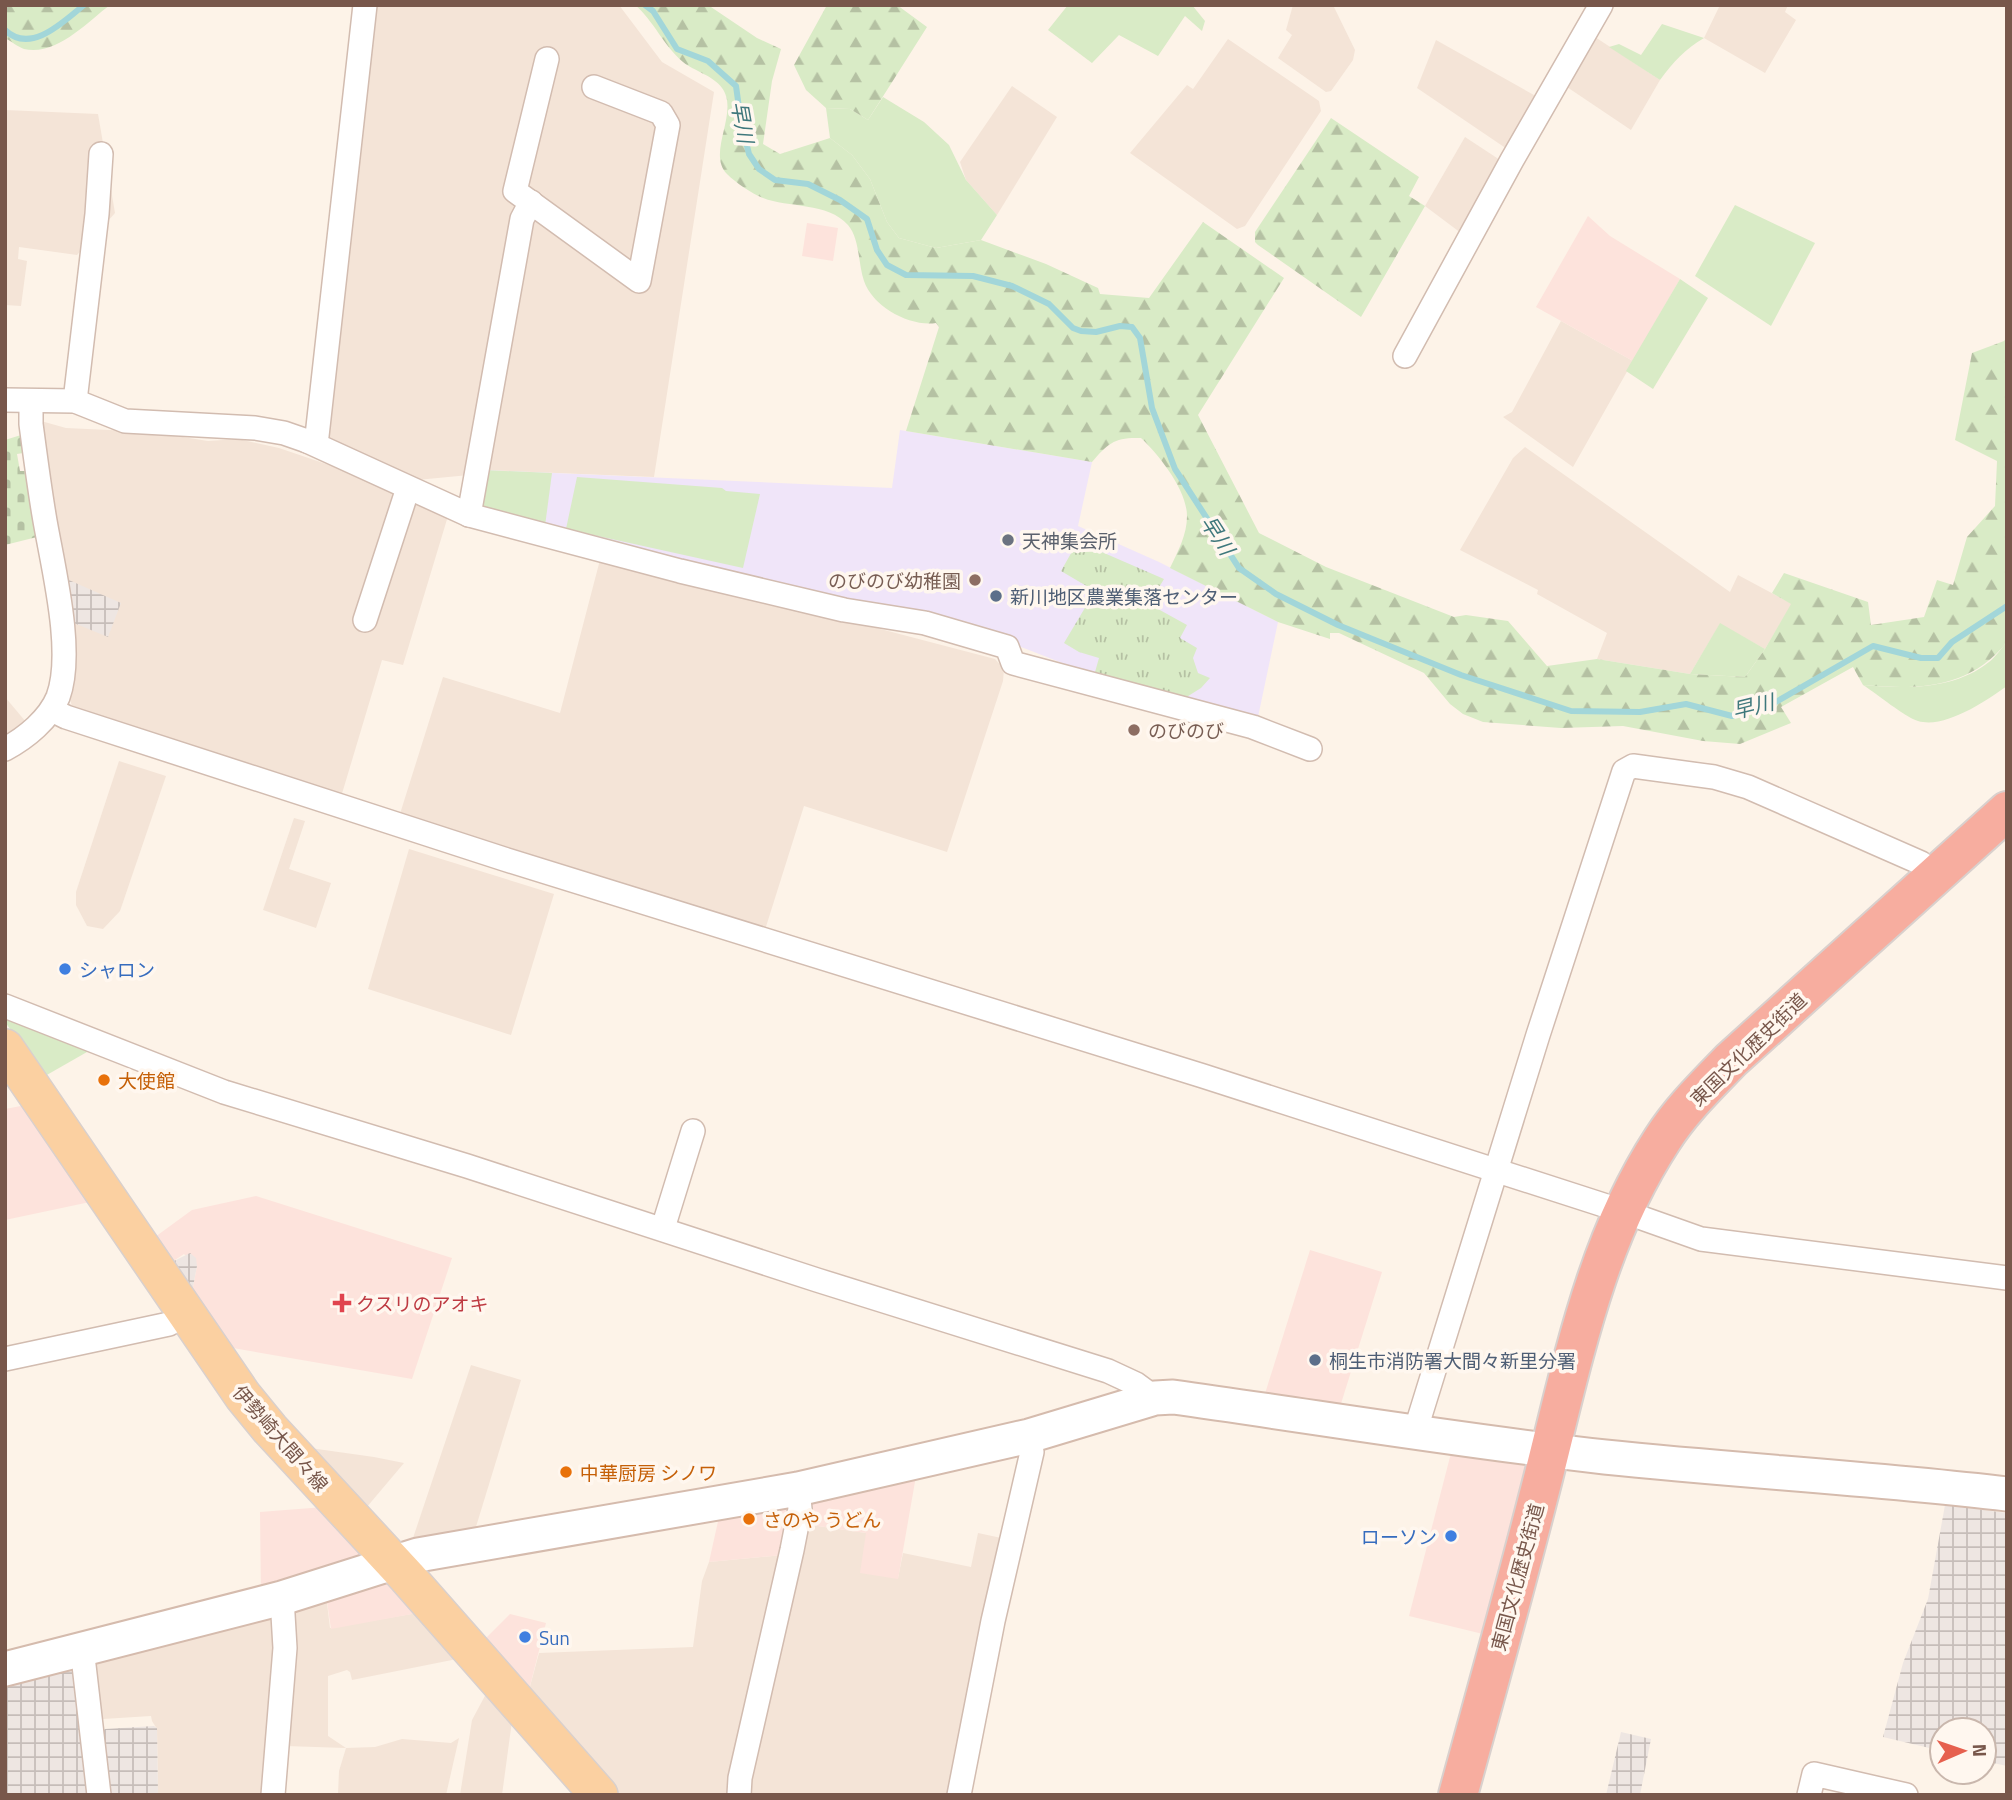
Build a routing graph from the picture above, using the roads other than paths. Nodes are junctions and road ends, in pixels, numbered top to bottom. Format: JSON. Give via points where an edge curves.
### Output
{"nodes":[{"id":1,"x":365,"y":5,"type":"edge"},
{"id":2,"x":1601,"y":5,"type":"edge"},
{"id":3,"x":547,"y":59,"type":"dead end"},
{"id":4,"x":594,"y":87,"type":"dead end"},
{"id":5,"x":101,"y":154,"type":"dead end"},
{"id":6,"x":531,"y":202,"type":"junction"},
{"id":7,"x":1405,"y":356,"type":"dead end"},
{"id":8,"x":5,"y":400,"type":"edge"},
{"id":9,"x":75,"y":401,"type":"junction"},
{"id":10,"x":31,"y":402,"type":"junction"},
{"id":11,"x":307,"y":441,"type":"junction"},
{"id":12,"x":408,"y":488,"type":"junction"},
{"id":13,"x":469,"y":514,"type":"junction"},
{"id":14,"x":365,"y":620,"type":"dead end"},
{"id":15,"x":52,"y":710,"type":"junction"},
{"id":16,"x":5,"y":749,"type":"edge"},
{"id":17,"x":1310,"y":749,"type":"dead end"},
{"id":18,"x":2007,"y":811,"type":"edge"},
{"id":19,"x":1936,"y":876,"type":"junction"},
{"id":20,"x":5,"y":1006,"type":"edge"},
{"id":21,"x":5,"y":1048,"type":"edge"},
{"id":22,"x":693,"y":1131,"type":"dead end"},
{"id":23,"x":1495,"y":1172,"type":"junction"},
{"id":24,"x":1622,"y":1211,"type":"junction"},
{"id":25,"x":663,"y":1228,"type":"junction"},
{"id":26,"x":2007,"y":1278,"type":"edge"},
{"id":27,"x":185,"y":1313,"type":"junction"},
{"id":28,"x":5,"y":1359,"type":"edge"},
{"id":29,"x":1155,"y":1398,"type":"junction"},
{"id":30,"x":1415,"y":1432,"type":"junction"},
{"id":31,"x":1029,"y":1436,"type":"junction"},
{"id":32,"x":1551,"y":1450,"type":"junction"},
{"id":33,"x":798,"y":1489,"type":"junction"},
{"id":34,"x":2007,"y":1494,"type":"edge"},
{"id":35,"x":394,"y":1562,"type":"junction"},
{"id":36,"x":282,"y":1598,"type":"junction"},
{"id":37,"x":82,"y":1648,"type":"junction"},
{"id":38,"x":5,"y":1669,"type":"edge"},
{"id":39,"x":99,"y":1795,"type":"edge"},
{"id":40,"x":273,"y":1795,"type":"edge"},
{"id":41,"x":599,"y":1795,"type":"edge"},
{"id":42,"x":739,"y":1795,"type":"edge"},
{"id":43,"x":959,"y":1795,"type":"edge"},
{"id":44,"x":1458,"y":1795,"type":"edge"},
{"id":45,"x":1809,"y":1795,"type":"edge"},
{"id":46,"x":1906,"y":1795,"type":"edge"}],
"edges":[{"from":1,"to":11,"type":"street","via":[[317,436]]},
{"from":2,"to":7,"type":"street"},
{"from":3,"to":6,"type":"street","via":[[515,191]]},
{"from":4,"to":6,"type":"street","via":[[661,113],[668,125],[639,281]]},
{"from":5,"to":9,"type":"street"},
{"from":6,"to":13,"type":"street","via":[[522,219]]},
{"from":8,"to":10,"type":"street"},
{"from":9,"to":10,"type":"street"},
{"from":9,"to":11,"type":"street","via":[[125,421],[255,428]]},
{"from":10,"to":15,"type":"street","via":[[64,643],[62,680]]},
{"from":11,"to":12,"type":"street"},
{"from":12,"to":13,"type":"street"},
{"from":12,"to":14,"type":"street"},
{"from":13,"to":17,"type":"street","via":[[819,604],[925,623],[1007,647],[1013,663],[1253,727]]},
{"from":15,"to":16,"type":"street"},
{"from":15,"to":23,"type":"street","via":[[504,859],[1203,1076]]},
{"from":18,"to":19,"type":"highway","name":"東国文化歴史街道"},
{"from":19,"to":23,"type":"street","via":[[1921,863],[1748,787],[1714,777],[1633,766],[1624,771]]},
{"from":19,"to":24,"type":"highway","name":"東国文化歴史街道","via":[[1693,1099],[1662,1138]]},
{"from":20,"to":25,"type":"street","via":[[224,1092]]},
{"from":21,"to":27,"type":"main road","name":"伊勢崎大間々線"},
{"from":22,"to":25,"type":"street"},
{"from":23,"to":24,"type":"street"},
{"from":23,"to":30,"type":"street"},
{"from":24,"to":26,"type":"street","via":[[1701,1239]]},
{"from":24,"to":32,"type":"highway","name":"東国文化歴史街道","via":[[1579,1338]]},
{"from":25,"to":29,"type":"street","via":[[1108,1371]]},
{"from":27,"to":28,"type":"street","via":[[169,1324]]},
{"from":27,"to":35,"type":"main road","name":"伊勢崎大間々線","via":[[270,1429]]},
{"from":29,"to":30,"type":"street"},
{"from":29,"to":31,"type":"street"},
{"from":30,"to":32,"type":"street"},
{"from":31,"to":33,"type":"street"},
{"from":31,"to":43,"type":"street","via":[[1032,1452]]},
{"from":32,"to":34,"type":"street"},
{"from":32,"to":44,"type":"highway","name":"東国文化歴史街道"},
{"from":33,"to":35,"type":"street","via":[[481,1542]]},
{"from":33,"to":42,"type":"street","via":[[800,1509]]},
{"from":35,"to":36,"type":"street"},
{"from":35,"to":41,"type":"main road","name":"伊勢崎大間々線"},
{"from":36,"to":37,"type":"street"},
{"from":36,"to":40,"type":"street","via":[[285,1648]]},
{"from":37,"to":38,"type":"street"},
{"from":37,"to":39,"type":"street"},
{"from":45,"to":46,"type":"street","via":[[1814,1774]]}]}
